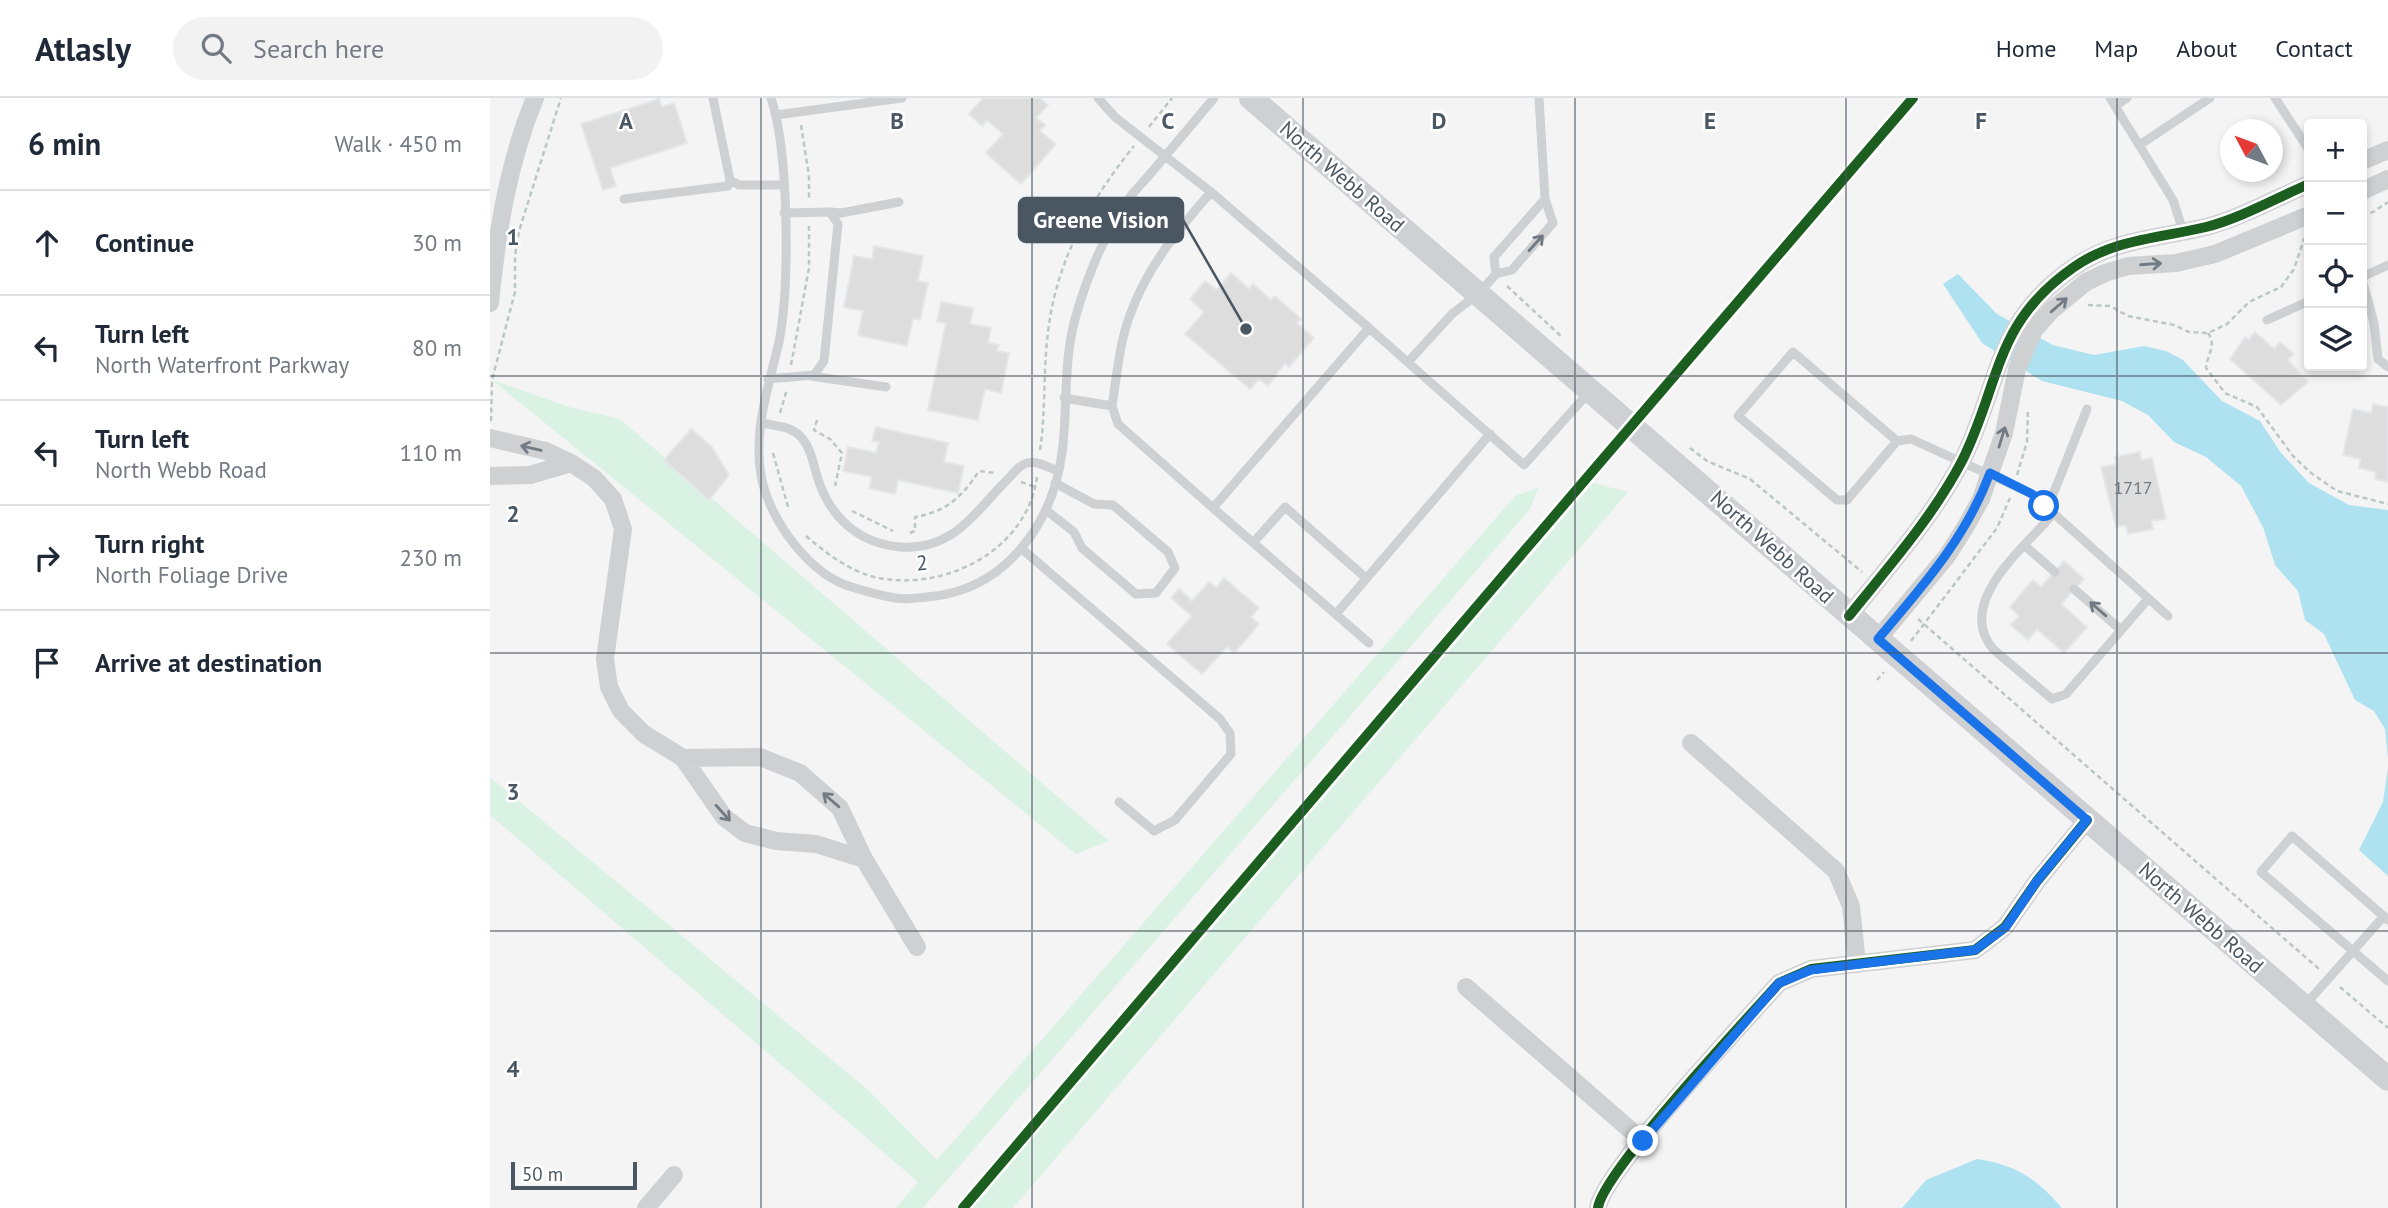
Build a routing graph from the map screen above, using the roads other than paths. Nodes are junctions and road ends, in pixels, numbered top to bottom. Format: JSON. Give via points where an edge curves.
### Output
{"nodes":[{"id":1,"x":535,"y":98,"type":"edge"},
{"id":2,"x":713,"y":98,"type":"edge"},
{"id":3,"x":771,"y":98,"type":"edge"},
{"id":4,"x":902,"y":98,"type":"edge"},
{"id":5,"x":1098,"y":98,"type":"edge"},
{"id":6,"x":1214,"y":98,"type":"edge"},
{"id":7,"x":1251,"y":98,"type":"edge"},
{"id":8,"x":1539,"y":98,"type":"edge"},
{"id":9,"x":2127,"y":98,"type":"edge"},
{"id":10,"x":2210,"y":98,"type":"edge"},
{"id":11,"x":2275,"y":98,"type":"edge"},
{"id":12,"x":2113,"y":102,"type":"edge"},
{"id":13,"x":776,"y":115,"type":"junction"},
{"id":14,"x":2304,"y":142,"type":"edge"},
{"id":15,"x":2141,"y":145,"type":"junction"},
{"id":16,"x":2388,"y":150,"type":"edge"},
{"id":17,"x":1166,"y":156,"type":"junction"},
{"id":18,"x":2367,"y":159,"type":"edge"},
{"id":19,"x":2388,"y":179,"type":"edge"},
{"id":20,"x":730,"y":180,"type":"junction"},
{"id":21,"x":784,"y":185,"type":"junction"},
{"id":22,"x":2304,"y":186,"type":"edge"},
{"id":23,"x":2367,"y":189,"type":"edge"},
{"id":24,"x":1211,"y":192,"type":"junction"},
{"id":25,"x":624,"y":199,"type":"dead end"},
{"id":26,"x":1545,"y":199,"type":"junction"},
{"id":27,"x":899,"y":202,"type":"dead end"},
{"id":28,"x":830,"y":212,"type":"junction"},
{"id":29,"x":785,"y":213,"type":"junction"},
{"id":30,"x":2304,"y":217,"type":"edge"},
{"id":31,"x":2183,"y":231,"type":"junction"},
{"id":32,"x":2388,"y":265,"type":"edge"},
{"id":33,"x":2367,"y":276,"type":"edge"},
{"id":34,"x":491,"y":278,"type":"edge"},
{"id":35,"x":1489,"y":281,"type":"junction"},
{"id":36,"x":2367,"y":297,"type":"edge"},
{"id":37,"x":490,"y":303,"type":"edge"},
{"id":38,"x":2304,"y":303,"type":"edge"},
{"id":39,"x":2267,"y":320,"type":"dead end"},
{"id":40,"x":1369,"y":328,"type":"junction"},
{"id":41,"x":1408,"y":362,"type":"junction"},
{"id":42,"x":2388,"y":367,"type":"edge"},
{"id":43,"x":810,"y":376,"type":"junction"},
{"id":44,"x":768,"y":379,"type":"junction"},
{"id":45,"x":886,"y":387,"type":"dead end"},
{"id":46,"x":1590,"y":390,"type":"junction"},
{"id":47,"x":1064,"y":398,"type":"junction"},
{"id":48,"x":1112,"y":406,"type":"junction"},
{"id":49,"x":2087,"y":409,"type":"dead end"},
{"id":50,"x":762,"y":423,"type":"junction"},
{"id":51,"x":1490,"y":434,"type":"junction"},
{"id":52,"x":490,"y":438,"type":"edge"},
{"id":53,"x":1897,"y":441,"type":"junction"},
{"id":54,"x":1962,"y":460,"type":"junction"},
{"id":55,"x":571,"y":463,"type":"junction"},
{"id":56,"x":1058,"y":471,"type":"junction"},
{"id":57,"x":1990,"y":473,"type":"junction"},
{"id":58,"x":490,"y":476,"type":"edge"},
{"id":59,"x":1055,"y":483,"type":"junction"},
{"id":60,"x":2044,"y":506,"type":"junction"},
{"id":61,"x":1213,"y":508,"type":"junction"},
{"id":62,"x":1046,"y":510,"type":"junction"},
{"id":63,"x":2053,"y":514,"type":"junction"},
{"id":64,"x":1254,"y":543,"type":"junction"},
{"id":65,"x":2025,"y":546,"type":"junction"},
{"id":66,"x":1022,"y":549,"type":"junction"},
{"id":67,"x":2055,"y":572,"type":"dead end"},
{"id":68,"x":1366,"y":578,"type":"junction"},
{"id":69,"x":2074,"y":589,"type":"dead end"},
{"id":70,"x":2148,"y":598,"type":"junction"},
{"id":71,"x":1336,"y":614,"type":"junction"},
{"id":72,"x":1849,"y":616,"type":"junction"},
{"id":73,"x":2168,"y":616,"type":"dead end"},
{"id":74,"x":2121,"y":630,"type":"junction"},
{"id":75,"x":1878,"y":639,"type":"junction"},
{"id":76,"x":1369,"y":643,"type":"dead end"},
{"id":77,"x":1691,"y":743,"type":"dead end"},
{"id":78,"x":683,"y":758,"type":"junction"},
{"id":79,"x":1119,"y":802,"type":"dead end"},
{"id":80,"x":2087,"y":820,"type":"junction"},
{"id":81,"x":864,"y":859,"type":"junction"},
{"id":82,"x":2386,"y":918,"type":"edge"},
{"id":83,"x":917,"y":947,"type":"dead end"},
{"id":84,"x":2354,"y":951,"type":"junction"},
{"id":85,"x":1857,"y":964,"type":"junction"},
{"id":86,"x":2388,"y":981,"type":"edge"},
{"id":87,"x":1466,"y":987,"type":"dead end"},
{"id":88,"x":2304,"y":1007,"type":"junction"},
{"id":89,"x":2388,"y":1079,"type":"edge"},
{"id":90,"x":1643,"y":1141,"type":"junction"},
{"id":91,"x":674,"y":1175,"type":"dead end"},
{"id":92,"x":646,"y":1208,"type":"edge"},
{"id":93,"x":1598,"y":1208,"type":"edge"}],
"edges":[{"from":1,"to":34,"type":"street","via":[[518,139]]},
{"from":2,"to":20,"type":"lane"},
{"from":3,"to":13,"type":"lane"},
{"from":4,"to":13,"type":"lane"},
{"from":5,"to":17,"type":"lane"},
{"from":6,"to":17,"type":"lane"},
{"from":7,"to":35,"type":"main road","name":"North Webb Road"},
{"from":8,"to":26,"type":"lane"},
{"from":9,"to":12,"type":"lane"},
{"from":10,"to":15,"type":"lane"},
{"from":11,"to":14,"type":"lane"},
{"from":12,"to":15,"type":"lane"},
{"from":13,"to":21,"type":"lane"},
{"from":15,"to":31,"type":"lane","via":[[2174,200]]},
{"from":16,"to":18,"type":"street"},
{"from":17,"to":24,"type":"lane"},
{"from":17,"to":47,"type":"lane","via":[[1121,209],[1096,261],[1075,320]]},
{"from":19,"to":23,"type":"street"},
{"from":20,"to":21,"type":"lane","via":[[738,185]]},
{"from":20,"to":25,"type":"lane","via":[[728,186]]},
{"from":21,"to":29,"type":"lane"},
{"from":22,"to":31,"type":"street","via":[[2208,226]]},
{"from":24,"to":40,"type":"lane"},
{"from":24,"to":48,"type":"lane","via":[[1169,242],[1129,316]]},
{"from":26,"to":35,"type":"lane","via":[[1494,257]]},
{"from":35,"to":26,"type":"lane","one_way":true,"via":[[1512,270],[1553,223]]},
{"from":27,"to":28,"type":"lane"},
{"from":28,"to":29,"type":"lane"},
{"from":28,"to":43,"type":"lane","via":[[838,224],[824,361],[820,371]]},
{"from":29,"to":44,"type":"lane","via":[[779,341]]},
{"from":57,"to":30,"type":"street","one_way":true,"via":[[2017,369],[2034,330],[2085,282],[2128,266],[2215,254]]},
{"from":31,"to":54,"type":"street","via":[[2122,243],[2076,266],[2044,292],[2018,321]]},
{"from":32,"to":33,"type":"lane"},
{"from":34,"to":37,"type":"street"},
{"from":35,"to":41,"type":"lane"},
{"from":35,"to":46,"type":"main road","name":"North Webb Road"},
{"from":36,"to":42,"type":"lane","via":[[2378,359]]},
{"from":38,"to":39,"type":"lane"},
{"from":40,"to":41,"type":"lane"},
{"from":40,"to":61,"type":"lane"},
{"from":41,"to":51,"type":"lane"},
{"from":43,"to":44,"type":"lane"},
{"from":43,"to":45,"type":"lane"},
{"from":44,"to":50,"type":"lane"},
{"from":46,"to":51,"type":"lane","via":[[1524,465]]},
{"from":46,"to":72,"type":"main road","name":"North Webb Road"},
{"from":47,"to":48,"type":"lane"},
{"from":47,"to":56,"type":"lane"},
{"from":48,"to":61,"type":"lane","via":[[1118,424]]},
{"from":49,"to":60,"type":"lane","via":[[2052,497]]},
{"from":50,"to":56,"type":"lane","via":[[800,436],[812,456],[823,495],[845,526],[896,547],[925,546],[957,534],[1027,463]]},
{"from":50,"to":66,"type":"lane","via":[[761,476],[789,540],[816,567],[849,587],[899,599],[941,596],[973,587],[996,574]]},
{"from":51,"to":68,"type":"lane"},
{"from":55,"to":52,"type":"street","one_way":true,"via":[[547,451]]},
{"from":53,"to":53,"type":"lane","via":[[1847,500],[1837,500],[1738,416],[1793,352]]},
{"from":53,"to":54,"type":"lane","via":[[1910,439]]},
{"from":54,"to":57,"type":"lane"},
{"from":54,"to":72,"type":"street","via":[[1937,504]]},
{"from":55,"to":58,"type":"street","via":[[530,475]]},
{"from":55,"to":78,"type":"street","via":[[594,478],[613,499],[623,529],[605,659],[610,687],[621,711],[644,734]]},
{"from":56,"to":59,"type":"lane"},
{"from":57,"to":60,"type":"lane","via":[[2032,494]]},
{"from":57,"to":75,"type":"street","via":[[1960,536]]},
{"from":59,"to":62,"type":"lane"},
{"from":59,"to":62,"type":"lane","via":[[1094,504],[1113,505],[1168,552],[1175,568],[1156,593],[1136,594]]},
{"from":60,"to":63,"type":"lane"},
{"from":61,"to":64,"type":"lane"},
{"from":62,"to":66,"type":"lane"},
{"from":63,"to":65,"type":"lane"},
{"from":63,"to":70,"type":"lane"},
{"from":64,"to":68,"type":"lane","via":[[1285,507]]},
{"from":64,"to":71,"type":"lane"},
{"from":65,"to":67,"type":"lane"},
{"from":65,"to":74,"type":"lane","via":[[1984,596],[1981,625],[1994,650],[2052,699],[2058,699]]},
{"from":66,"to":79,"type":"lane","via":[[1220,719],[1230,733],[1231,754],[1175,820],[1154,831]]},
{"from":68,"to":71,"type":"lane"},
{"from":74,"to":69,"type":"lane","one_way":true},
{"from":70,"to":73,"type":"lane"},
{"from":70,"to":74,"type":"lane"},
{"from":71,"to":76,"type":"lane"},
{"from":72,"to":75,"type":"main road","name":"North Webb Road"},
{"from":75,"to":80,"type":"main road","name":"North Webb Road"},
{"from":77,"to":85,"type":"street","via":[[1836,871],[1851,906]]},
{"from":78,"to":81,"type":"street","one_way":true,"via":[[724,817],[745,833],[816,844]]},
{"from":81,"to":78,"type":"street","one_way":true,"via":[[840,808],[800,773],[760,757]]},
{"from":80,"to":85,"type":"street","via":[[2006,927],[1975,950]]},
{"from":80,"to":88,"type":"main road","name":"North Webb Road"},
{"from":81,"to":83,"type":"street"},
{"from":82,"to":84,"type":"lane"},
{"from":82,"to":84,"type":"lane","via":[[2292,836],[2261,872]]},
{"from":84,"to":86,"type":"lane"},
{"from":84,"to":88,"type":"lane"},
{"from":85,"to":90,"type":"street","via":[[1811,970],[1779,983]]},
{"from":87,"to":90,"type":"street"},
{"from":88,"to":89,"type":"main road","name":"North Webb Road"},
{"from":90,"to":93,"type":"street","via":[[1599,1200]]},
{"from":91,"to":92,"type":"street"}]}
